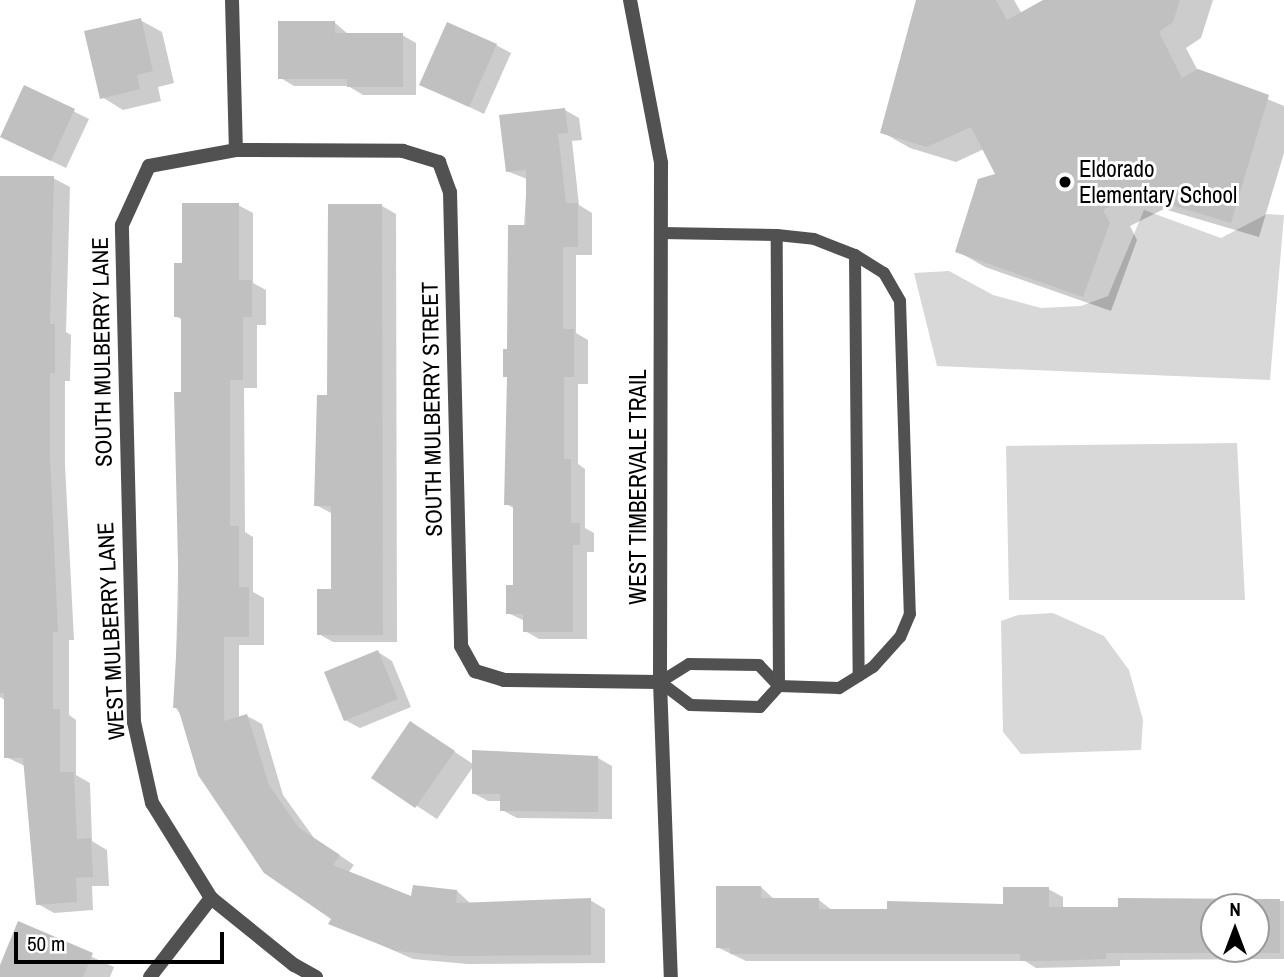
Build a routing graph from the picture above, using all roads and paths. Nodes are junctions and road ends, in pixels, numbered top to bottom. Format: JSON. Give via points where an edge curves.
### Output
{"nodes":[{"id":1,"x":232,"y":0,"type":"edge"},
{"id":2,"x":630,"y":0,"type":"edge"},
{"id":3,"x":236,"y":150,"type":"junction"},
{"id":4,"x":661,"y":233,"type":"junction"},
{"id":5,"x":778,"y":235,"type":"junction"},
{"id":6,"x":855,"y":255,"type":"junction"},
{"id":7,"x":128,"y":506,"type":"joint"},
{"id":8,"x":859,"y":676,"type":"junction"},
{"id":9,"x":660,"y":682,"type":"junction"},
{"id":10,"x":779,"y":686,"type":"junction"},
{"id":11,"x":211,"y":898,"type":"junction"},
{"id":12,"x":150,"y":977,"type":"edge"},
{"id":13,"x":316,"y":977,"type":"edge"},
{"id":14,"x":671,"y":977,"type":"edge"}],
"edges":[{"from":1,"to":3,"type":"street"},
{"from":2,"to":4,"type":"street","name":"WEST TIMBERVALE TRAIL","via":[[661,163]]},
{"from":3,"to":7,"type":"street","name":"SOUTH MULBERRY LANE","via":[[149,166],[121,225]]},
{"from":3,"to":9,"type":"street","name":"SOUTH MULBERRY STREET","via":[[403,151],[439,162],[450,192],[461,646],[475,671],[504,680]]},
{"from":4,"to":5,"type":"lane"},
{"from":4,"to":9,"type":"street","name":"WEST TIMBERVALE TRAIL"},
{"from":5,"to":6,"type":"lane","via":[[814,239]]},
{"from":5,"to":10,"type":"lane"},
{"from":6,"to":8,"type":"lane"},
{"from":6,"to":8,"type":"lane","via":[[884,274],[900,300],[910,614],[900,637]]},
{"from":7,"to":11,"type":"street","name":"WEST MULBERRY LANE","via":[[134,722],[152,803]]},
{"from":8,"to":10,"type":"lane","via":[[839,688]]},
{"from":9,"to":10,"type":"lane","via":[[689,664],[759,665]]},
{"from":9,"to":10,"type":"lane","via":[[690,705],[760,707]]},
{"from":9,"to":14,"type":"street","name":"WEST TIMBERVALE TRAIL"},
{"from":11,"to":12,"type":"street"},
{"from":11,"to":13,"type":"street","name":"WEST MULBERRY LANE","via":[[294,965]]}]}
